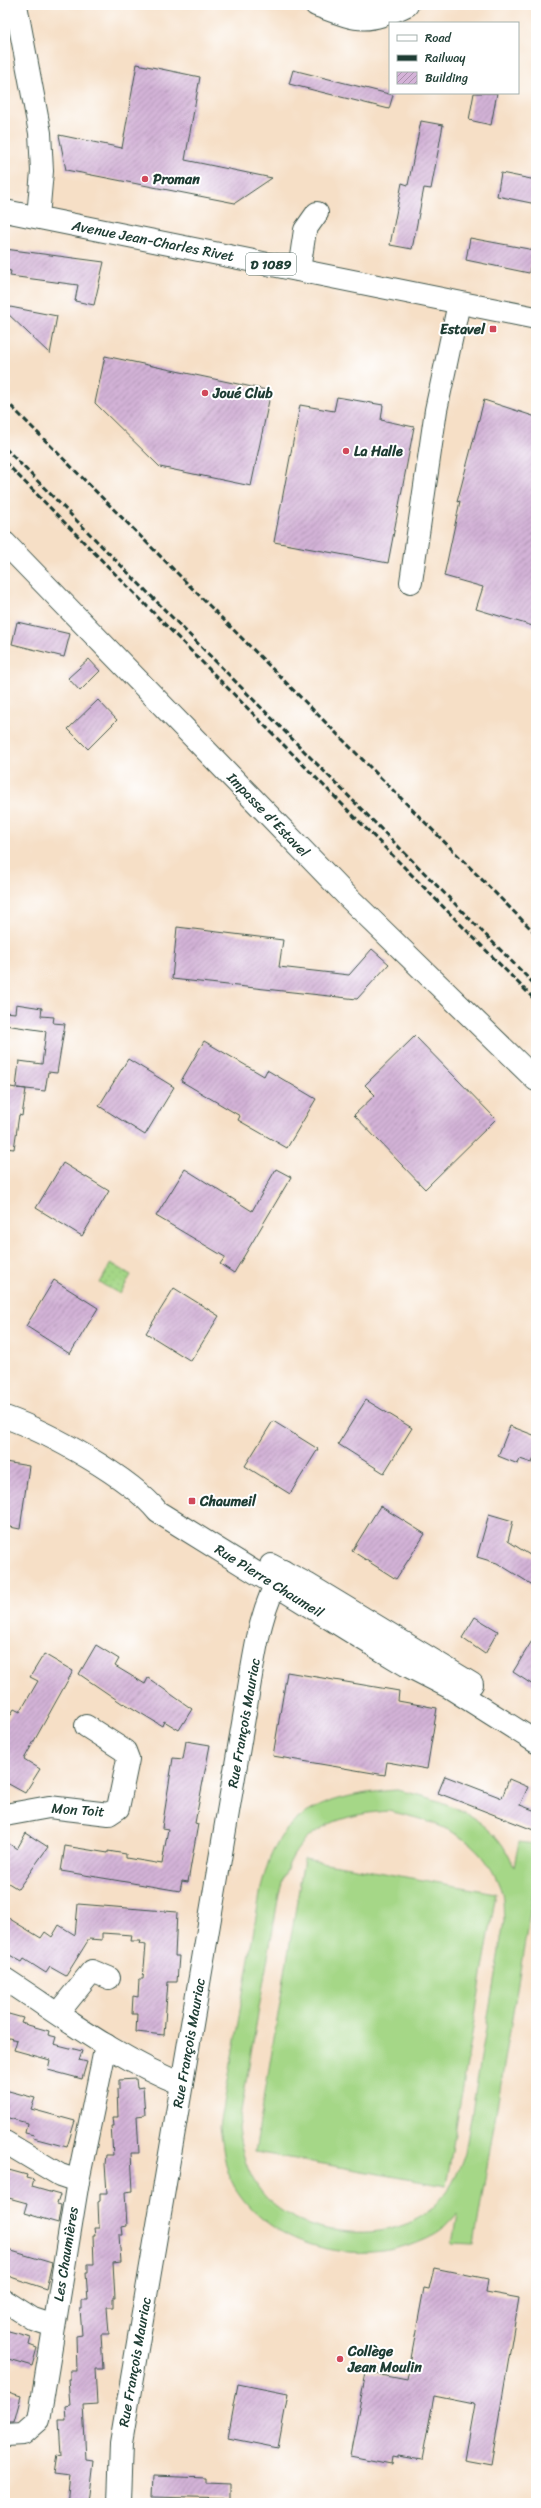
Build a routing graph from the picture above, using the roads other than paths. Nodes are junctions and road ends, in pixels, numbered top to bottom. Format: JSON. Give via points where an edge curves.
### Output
{"nodes":[{"id":1,"x":316,"y":5,"type":"edge"},
{"id":2,"x":407,"y":5,"type":"edge"},
{"id":3,"x":18,"y":6,"type":"edge"},
{"id":4,"x":5,"y":211,"type":"edge"},
{"id":5,"x":317,"y":213,"type":"dead end"},
{"id":6,"x":38,"y":217,"type":"junction"},
{"id":7,"x":299,"y":270,"type":"junction"},
{"id":8,"x":459,"y":303,"type":"junction"},
{"id":9,"x":536,"y":318,"type":"edge"},
{"id":10,"x":5,"y":543,"type":"edge"},
{"id":11,"x":411,"y":582,"type":"dead end"},
{"id":12,"x":536,"y":1080,"type":"edge"},
{"id":13,"x":5,"y":1405,"type":"edge"},
{"id":14,"x":5,"y":1417,"type":"edge"},
{"id":15,"x":279,"y":1578,"type":"junction"},
{"id":16,"x":86,"y":1726,"type":"dead end"},
{"id":17,"x":536,"y":1727,"type":"edge"},
{"id":18,"x":536,"y":1742,"type":"edge"},
{"id":19,"x":5,"y":1815,"type":"edge"},
{"id":20,"x":5,"y":1978,"type":"edge"},
{"id":21,"x":109,"y":1978,"type":"dead end"},
{"id":22,"x":58,"y":2013,"type":"junction"},
{"id":23,"x":106,"y":2045,"type":"junction"},
{"id":24,"x":182,"y":2084,"type":"junction"},
{"id":25,"x":5,"y":2142,"type":"edge"},
{"id":26,"x":78,"y":2181,"type":"junction"},
{"id":27,"x":5,"y":2301,"type":"edge"},
{"id":28,"x":54,"y":2326,"type":"junction"},
{"id":29,"x":5,"y":2435,"type":"edge"},
{"id":30,"x":119,"y":2503,"type":"edge"}],
"edges":[{"from":1,"to":2,"type":"street","via":[[358,20],[388,15]]},
{"from":3,"to":6,"type":"street","via":[[40,133],[42,171]]},
{"from":4,"to":6,"type":"street","name":"Avenue Jean-Charles Rivet","number":"D 1089"},
{"from":5,"to":7,"type":"street","via":[[304,230]]},
{"from":6,"to":7,"type":"street","name":"Avenue Jean-Charles Rivet","number":"D 1089"},
{"from":7,"to":8,"type":"street","name":"Avenue Jean-Charles Rivet","number":"D 1089"},
{"from":8,"to":9,"type":"street","name":"Avenue Jean-Charles Rivet","number":"D 1089"},
{"from":8,"to":11,"type":"street","via":[[436,410]]},
{"from":10,"to":12,"type":"street","name":"Impasse d'Estavel","via":[[349,898]]},
{"from":13,"to":15,"type":"street","name":"Rue Pierre Chaumeil","via":[[46,1421],[115,1464]]},
{"from":14,"to":15,"type":"street","name":"Rue Pierre Chaumeil","via":[[41,1431],[110,1473],[149,1502],[158,1512]]},
{"from":15,"to":17,"type":"street","name":"Rue Pierre Chaumeil","via":[[413,1648]]},
{"from":15,"to":18,"type":"street","name":"Rue Pierre Chaumeil","via":[[406,1665],[449,1687]]},
{"from":15,"to":24,"type":"street","name":"Rue François Mauriac","via":[[264,1611],[252,1670]]},
{"from":16,"to":19,"type":"street","name":"Mon Toit","via":[[125,1751],[128,1759],[118,1808],[109,1814],[50,1807]]},
{"from":20,"to":22,"type":"street"},
{"from":21,"to":22,"type":"street","via":[[92,1971]]},
{"from":22,"to":23,"type":"street"},
{"from":23,"to":24,"type":"street","via":[[159,2075]]},
{"from":23,"to":26,"type":"street","name":"Les Chaumières"},
{"from":24,"to":30,"type":"street","name":"Rue François Mauriac","via":[[121,2443]]},
{"from":25,"to":26,"type":"street","via":[[60,2175]]},
{"from":26,"to":28,"type":"street","name":"Les Chaumières"},
{"from":27,"to":28,"type":"street","via":[[33,2319]]},
{"from":28,"to":29,"type":"street","name":"Les Chaumières","via":[[39,2420],[23,2434]]}]}
